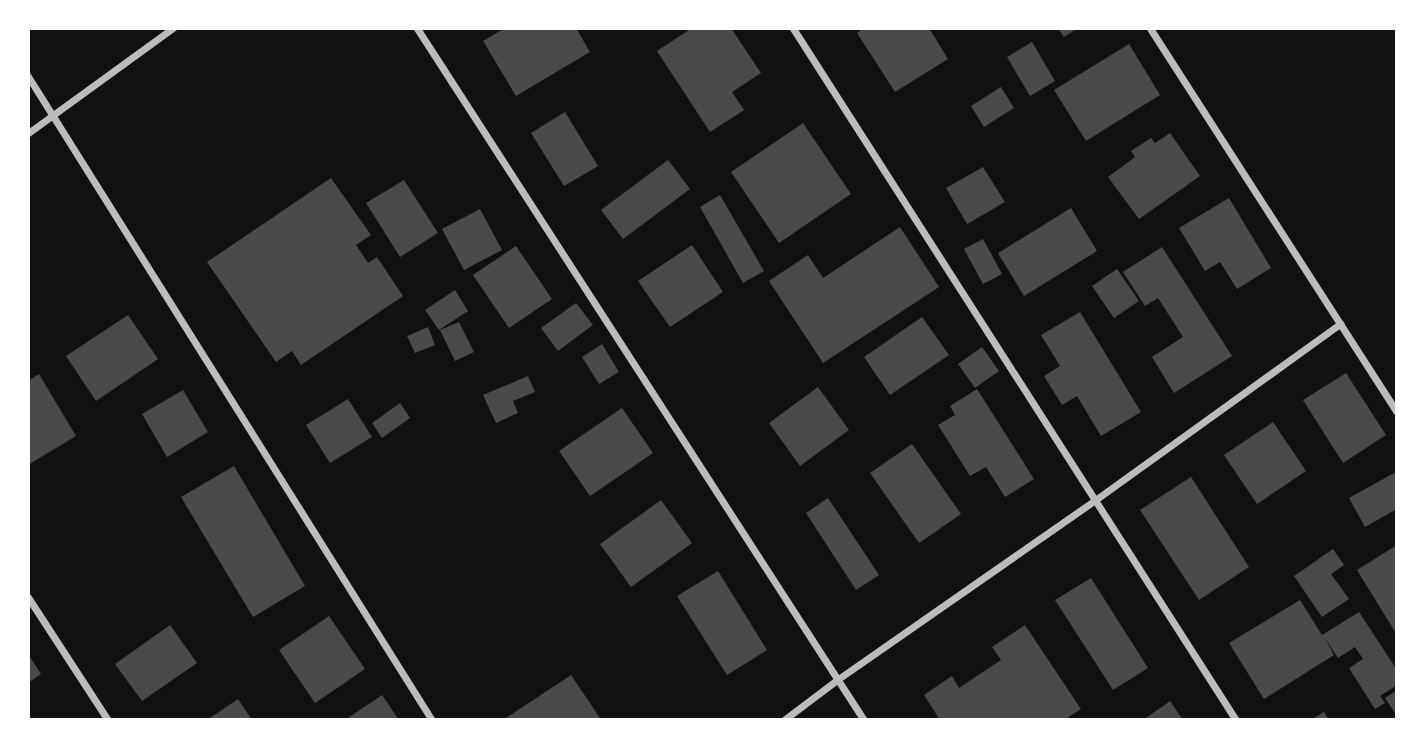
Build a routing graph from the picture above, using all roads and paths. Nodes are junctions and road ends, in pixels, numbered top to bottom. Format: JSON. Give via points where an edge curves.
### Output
{"nodes":[{"id":1,"x":174,"y":28,"type":"edge"},
{"id":2,"x":416,"y":28,"type":"edge"},
{"id":3,"x":793,"y":28,"type":"edge"},
{"id":4,"x":1150,"y":28,"type":"edge"},
{"id":5,"x":28,"y":76,"type":"edge"},
{"id":6,"x":54,"y":114,"type":"junction"},
{"id":7,"x":28,"y":134,"type":"edge"},
{"id":8,"x":1341,"y":324,"type":"junction"},
{"id":9,"x":1397,"y":412,"type":"edge"},
{"id":10,"x":1096,"y":501,"type":"junction"},
{"id":11,"x":28,"y":597,"type":"edge"},
{"id":12,"x":838,"y":680,"type":"junction"},
{"id":13,"x":108,"y":720,"type":"edge"},
{"id":14,"x":432,"y":720,"type":"edge"},
{"id":15,"x":785,"y":720,"type":"edge"},
{"id":16,"x":864,"y":720,"type":"edge"},
{"id":17,"x":1236,"y":720,"type":"edge"}],
"edges":[{"from":1,"to":6,"type":"street"},
{"from":2,"to":12,"type":"street"},
{"from":3,"to":10,"type":"street"},
{"from":4,"to":8,"type":"street"},
{"from":5,"to":6,"type":"street"},
{"from":6,"to":7,"type":"street"},
{"from":6,"to":14,"type":"street"},
{"from":8,"to":9,"type":"street"},
{"from":8,"to":10,"type":"street"},
{"from":10,"to":12,"type":"street"},
{"from":10,"to":17,"type":"street"},
{"from":11,"to":13,"type":"street"},
{"from":12,"to":15,"type":"street"},
{"from":12,"to":16,"type":"street"}]}
